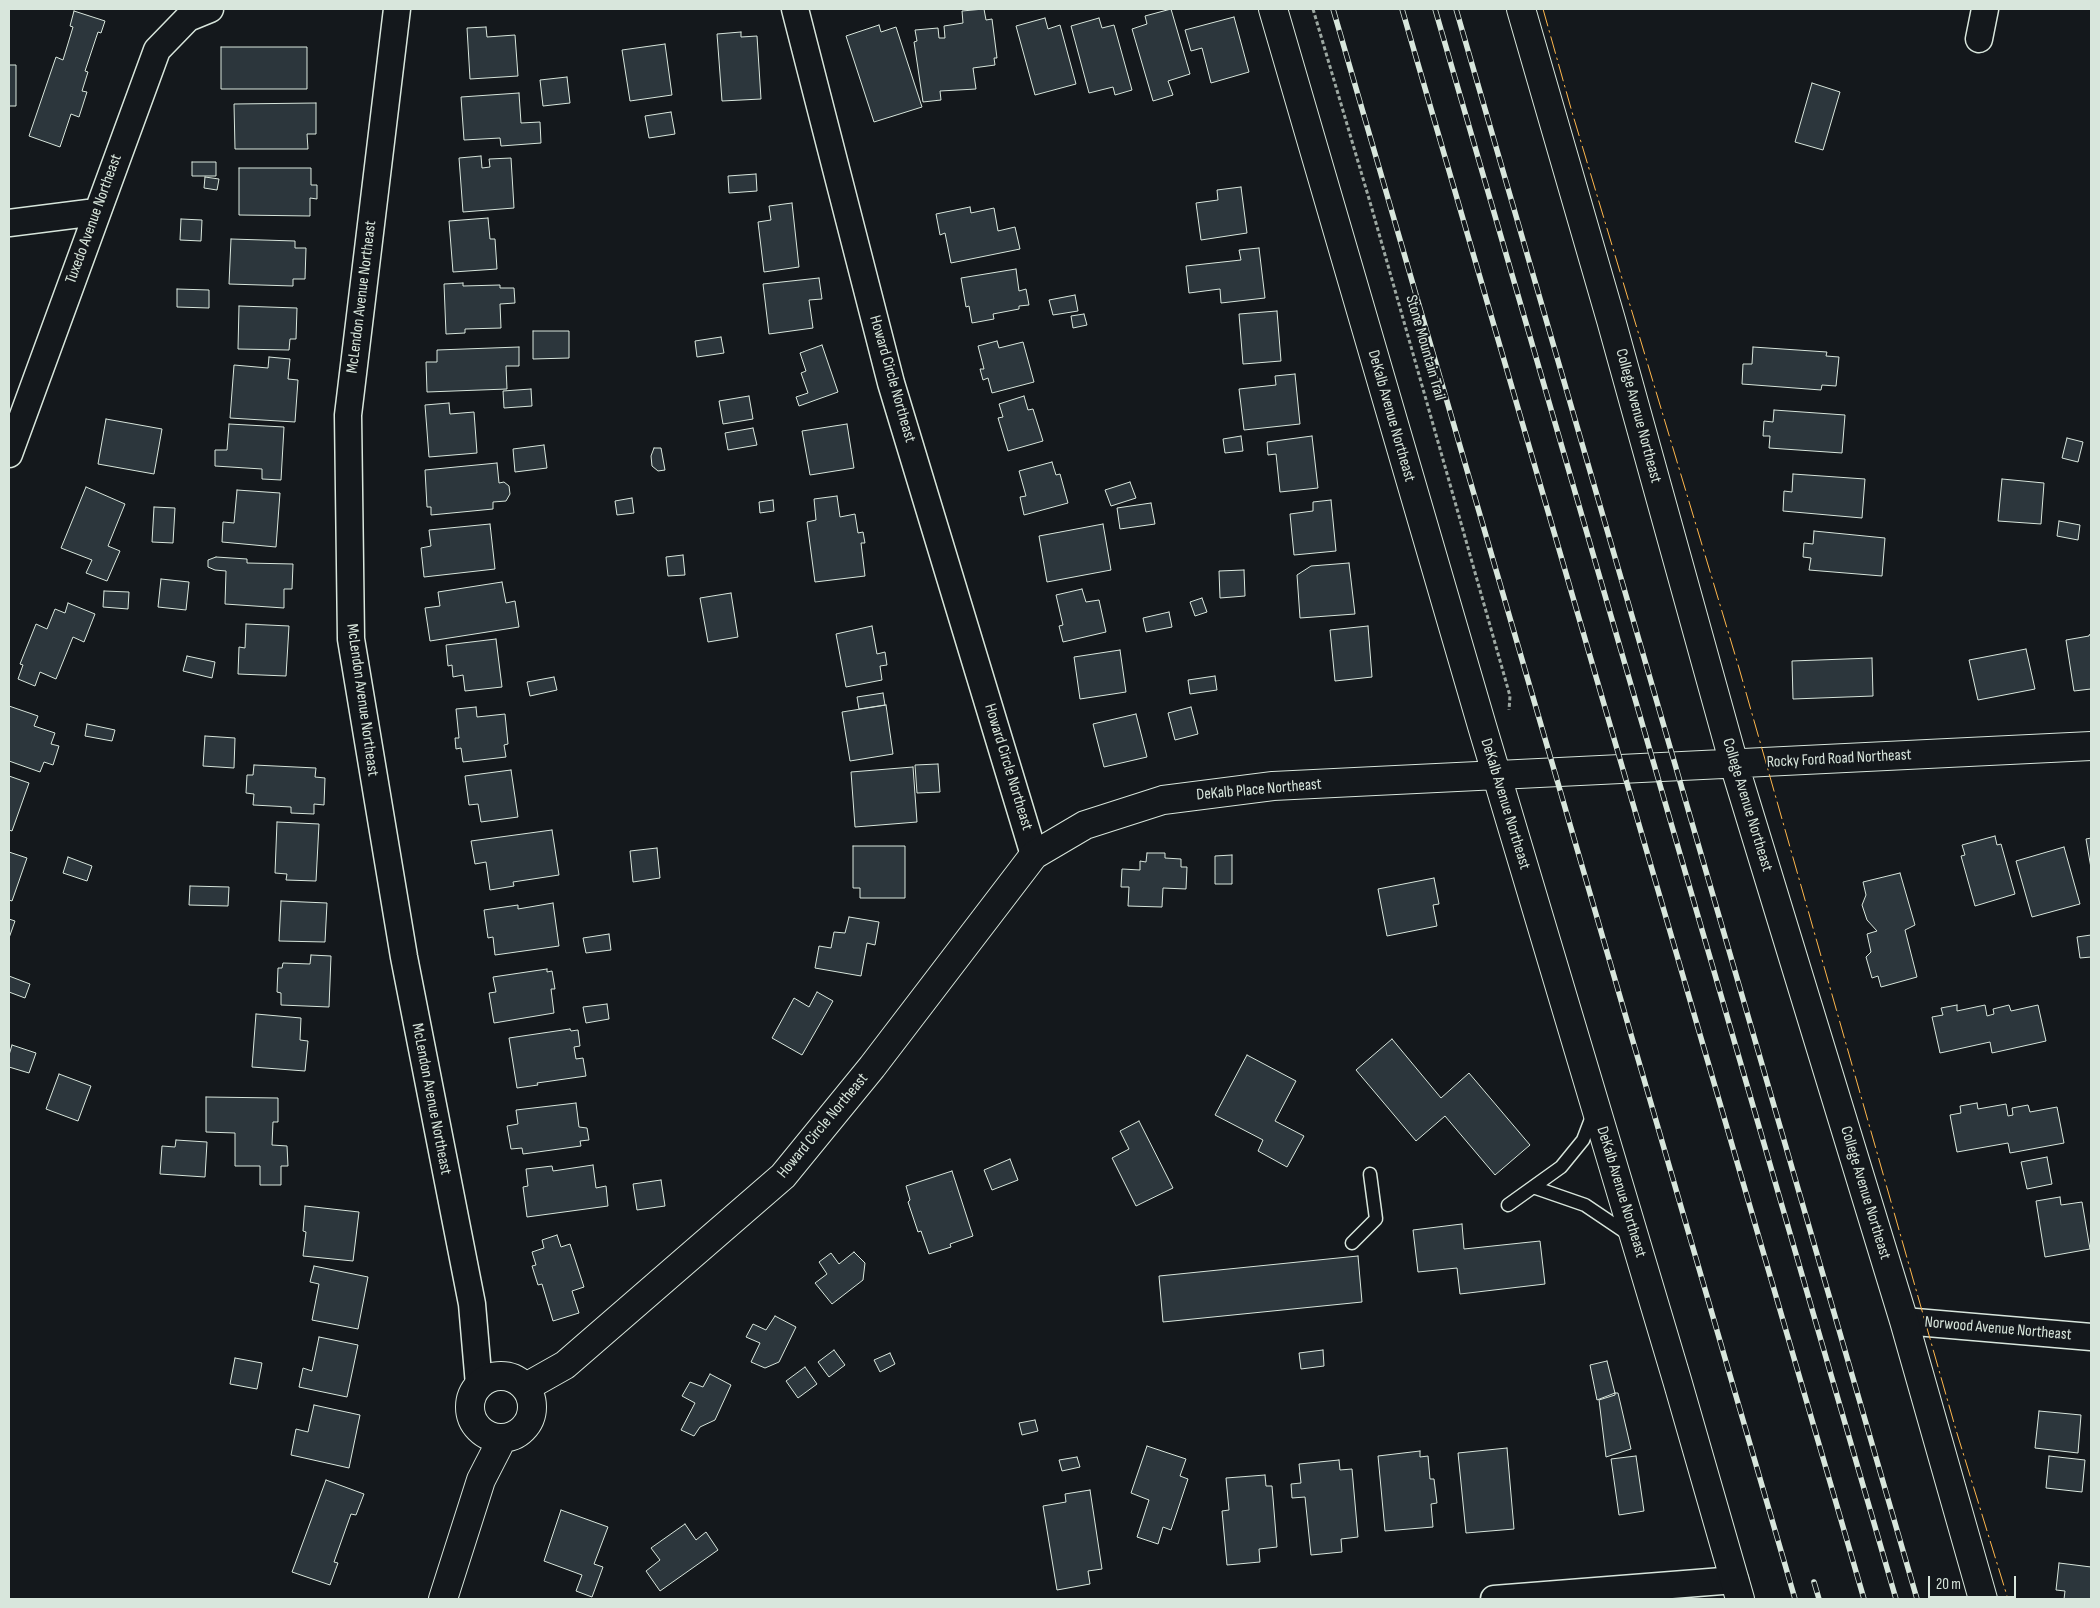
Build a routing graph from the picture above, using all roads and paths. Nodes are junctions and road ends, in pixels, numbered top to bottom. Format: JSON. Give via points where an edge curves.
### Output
{"nodes":[{"id":1,"x":210,"y":9,"type":"edge"},
{"id":2,"x":397,"y":9,"type":"edge"},
{"id":3,"x":796,"y":9,"type":"edge"},
{"id":4,"x":1273,"y":9,"type":"edge"},
{"id":5,"x":1313,"y":9,"type":"edge"},
{"id":6,"x":1521,"y":9,"type":"edge"},
{"id":7,"x":1985,"y":9,"type":"edge"},
{"id":8,"x":1979,"y":39,"type":"dead end"},
{"id":9,"x":96,"y":212,"type":"junction"},
{"id":10,"x":9,"y":223,"type":"edge"},
{"id":11,"x":9,"y":454,"type":"edge"},
{"id":12,"x":1510,"y":696,"type":"dead end"},
{"id":13,"x":2091,"y":746,"type":"edge"},
{"id":14,"x":1734,"y":764,"type":"junction"},
{"id":15,"x":1497,"y":775,"type":"junction"},
{"id":16,"x":1034,"y":856,"type":"junction"},
{"id":17,"x":1596,"y":1108,"type":"junction"},
{"id":18,"x":1370,"y":1174,"type":"dead end"},
{"id":19,"x":1533,"y":1187,"type":"junction"},
{"id":20,"x":1508,"y":1205,"type":"dead end"},
{"id":21,"x":1635,"y":1238,"type":"junction"},
{"id":22,"x":1352,"y":1243,"type":"dead end"},
{"id":23,"x":1904,"y":1320,"type":"junction"},
{"id":24,"x":2091,"y":1337,"type":"edge"},
{"id":25,"x":565,"y":1365,"type":"junction"},
{"id":26,"x":479,"y":1385,"type":"junction"},
{"id":27,"x":526,"y":1387,"type":"junction"},
{"id":28,"x":532,"y":1413,"type":"junction"},
{"id":29,"x":491,"y":1435,"type":"junction"},
{"id":30,"x":1738,"y":1590,"type":"edge"},
{"id":31,"x":1617,"y":1594,"type":"edge"},
{"id":32,"x":443,"y":1599,"type":"edge"},
{"id":33,"x":1494,"y":1599,"type":"edge"},
{"id":34,"x":1983,"y":1599,"type":"edge"}],
"edges":[{"from":1,"to":9,"type":"street","name":"Tuxedo Avenue Northeast","via":[[188,18],[157,50]]},
{"from":2,"to":26,"type":"street","name":"McLendon Avenue Northeast","via":[[348,415],[350,639],[404,957],[472,1304]]},
{"from":3,"to":16,"type":"street","name":"Howard Circle Northeast","via":[[891,383]]},
{"from":4,"to":15,"type":"street","name":"DeKalb Avenue Northeast"},
{"from":5,"to":12,"type":"path","name":"Stone Mountain Trail"},
{"from":6,"to":14,"type":"street","name":"College Avenue Northeast"},
{"from":7,"to":8,"type":"street"},
{"from":9,"to":10,"type":"street"},
{"from":9,"to":11,"type":"street","name":"Tuxedo Avenue Northeast"},
{"from":13,"to":14,"type":"street","name":"Rocky Ford Road Northeast"},
{"from":14,"to":15,"type":"street","name":"Rocky Ford Road Northeast"},
{"from":14,"to":23,"type":"street","name":"College Avenue Northeast"},
{"from":15,"to":16,"type":"street","name":"DeKalb Place Northeast","via":[[1273,786],[1163,800],[1085,825]]},
{"from":15,"to":17,"type":"street","name":"DeKalb Avenue Northeast"},
{"from":16,"to":25,"type":"street","name":"Howard Circle Northeast","via":[[872,1067],[783,1176]]},
{"from":17,"to":19,"type":"lane","via":[[1583,1140],[1561,1167]]},
{"from":17,"to":21,"type":"street","name":"DeKalb Avenue Northeast"},
{"from":18,"to":22,"type":"lane","via":[[1376,1219]]},
{"from":19,"to":20,"type":"lane"},
{"from":19,"to":21,"type":"lane","via":[[1585,1205]]},
{"from":21,"to":30,"type":"street","name":"DeKalb Avenue Northeast"},
{"from":23,"to":24,"type":"street","name":"Norwood Avenue Northeast"},
{"from":23,"to":34,"type":"street","name":"College Avenue Northeast"},
{"from":25,"to":27,"type":"street","name":"Howard Circle Northeast"},
{"from":25,"to":28,"type":"street","name":"Howard Circle Northeast"},
{"from":26,"to":27,"type":"street","via":[[488,1378],[500,1376],[513,1378]]},
{"from":26,"to":29,"type":"street","name":"McLendon Avenue Northeast","via":[[469,1407],[472,1419]]},
{"from":27,"to":28,"type":"street","via":[[532,1400]]},
{"from":28,"to":29,"type":"street","via":[[530,1422],[511,1437]]},
{"from":29,"to":32,"type":"street","name":"McLendon Avenue Northeast","via":[[481,1480]]},
{"from":30,"to":31,"type":"street"},
{"from":31,"to":33,"type":"street"}]}
